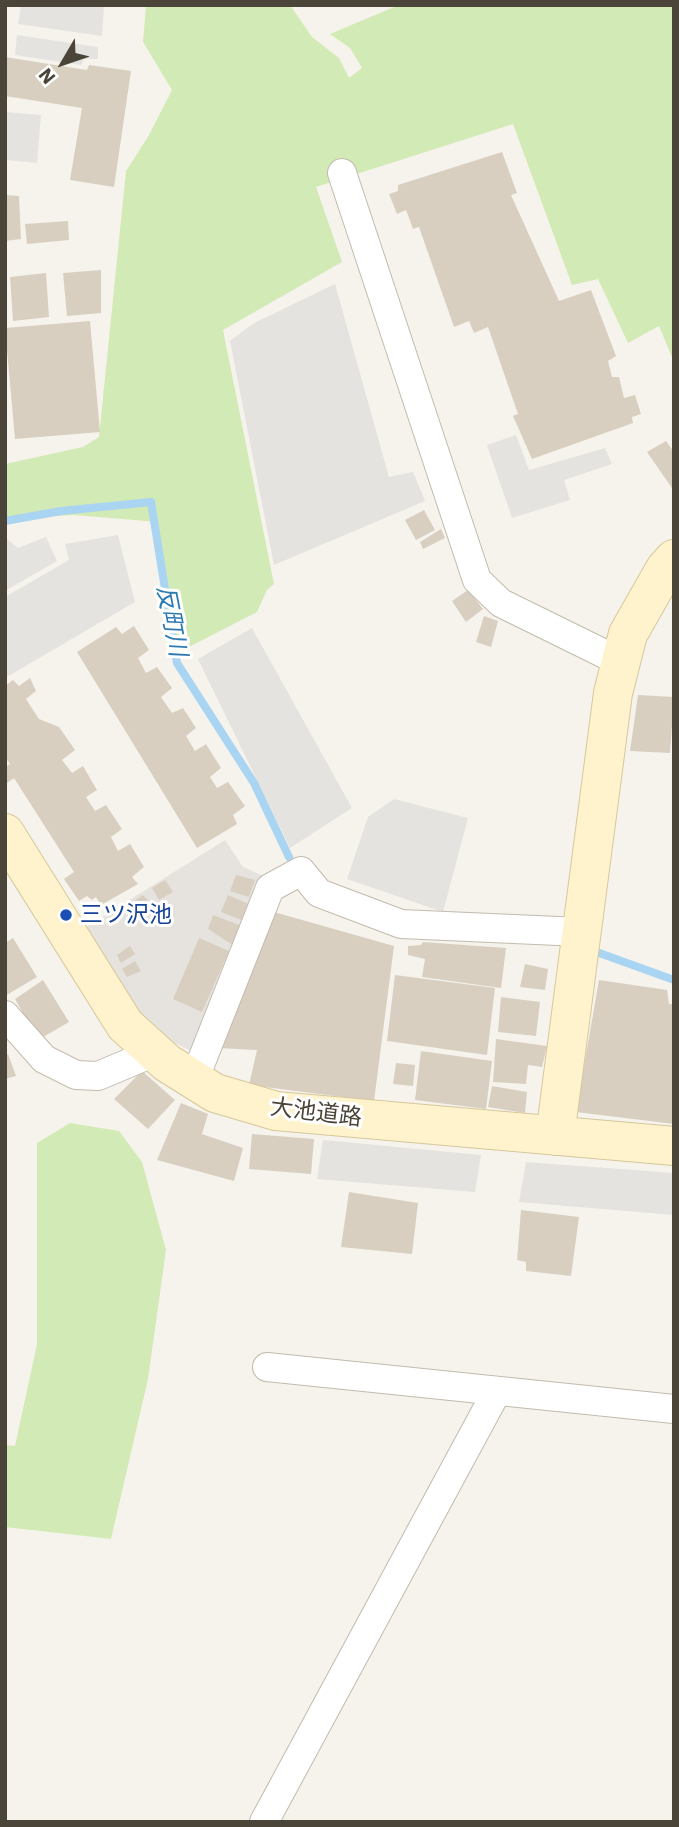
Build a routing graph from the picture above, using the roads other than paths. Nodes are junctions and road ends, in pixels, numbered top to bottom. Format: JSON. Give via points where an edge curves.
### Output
{"nodes":[{"id":1,"x":342,"y":173,"type":"dead end"},
{"id":2,"x":674,"y":559,"type":"edge"},
{"id":3,"x":621,"y":662,"type":"junction"},
{"id":4,"x":5,"y":833,"type":"edge"},
{"id":5,"x":581,"y":932,"type":"junction"},
{"id":6,"x":5,"y":1015,"type":"edge"},
{"id":7,"x":155,"y":1052,"type":"junction"},
{"id":8,"x":194,"y":1080,"type":"junction"},
{"id":9,"x":555,"y":1136,"type":"junction"},
{"id":10,"x":674,"y":1146,"type":"edge"},
{"id":11,"x":267,"y":1367,"type":"dead end"},
{"id":12,"x":497,"y":1391,"type":"junction"},
{"id":13,"x":674,"y":1409,"type":"edge"},
{"id":14,"x":264,"y":1822,"type":"edge"}],
"edges":[{"from":1,"to":3,"type":"street","via":[[477,580],[501,603]]},
{"from":2,"to":3,"type":"street","via":[[628,634]]},
{"from":3,"to":5,"type":"street","via":[[612,693]]},
{"from":4,"to":7,"type":"street","name":"大池道路","via":[[125,1025]]},
{"from":5,"to":8,"type":"street","via":[[401,924],[319,893],[301,871],[270,888]]},
{"from":5,"to":9,"type":"street"},
{"from":6,"to":7,"type":"street","via":[[44,1059],[76,1075],[98,1076]]},
{"from":7,"to":8,"type":"street","name":"大池道路"},
{"from":8,"to":9,"type":"street","name":"大池道路","via":[[215,1093],[276,1111]]},
{"from":9,"to":10,"type":"street","name":"大池道路"},
{"from":11,"to":12,"type":"street"},
{"from":12,"to":13,"type":"street"},
{"from":12,"to":14,"type":"street"}]}
